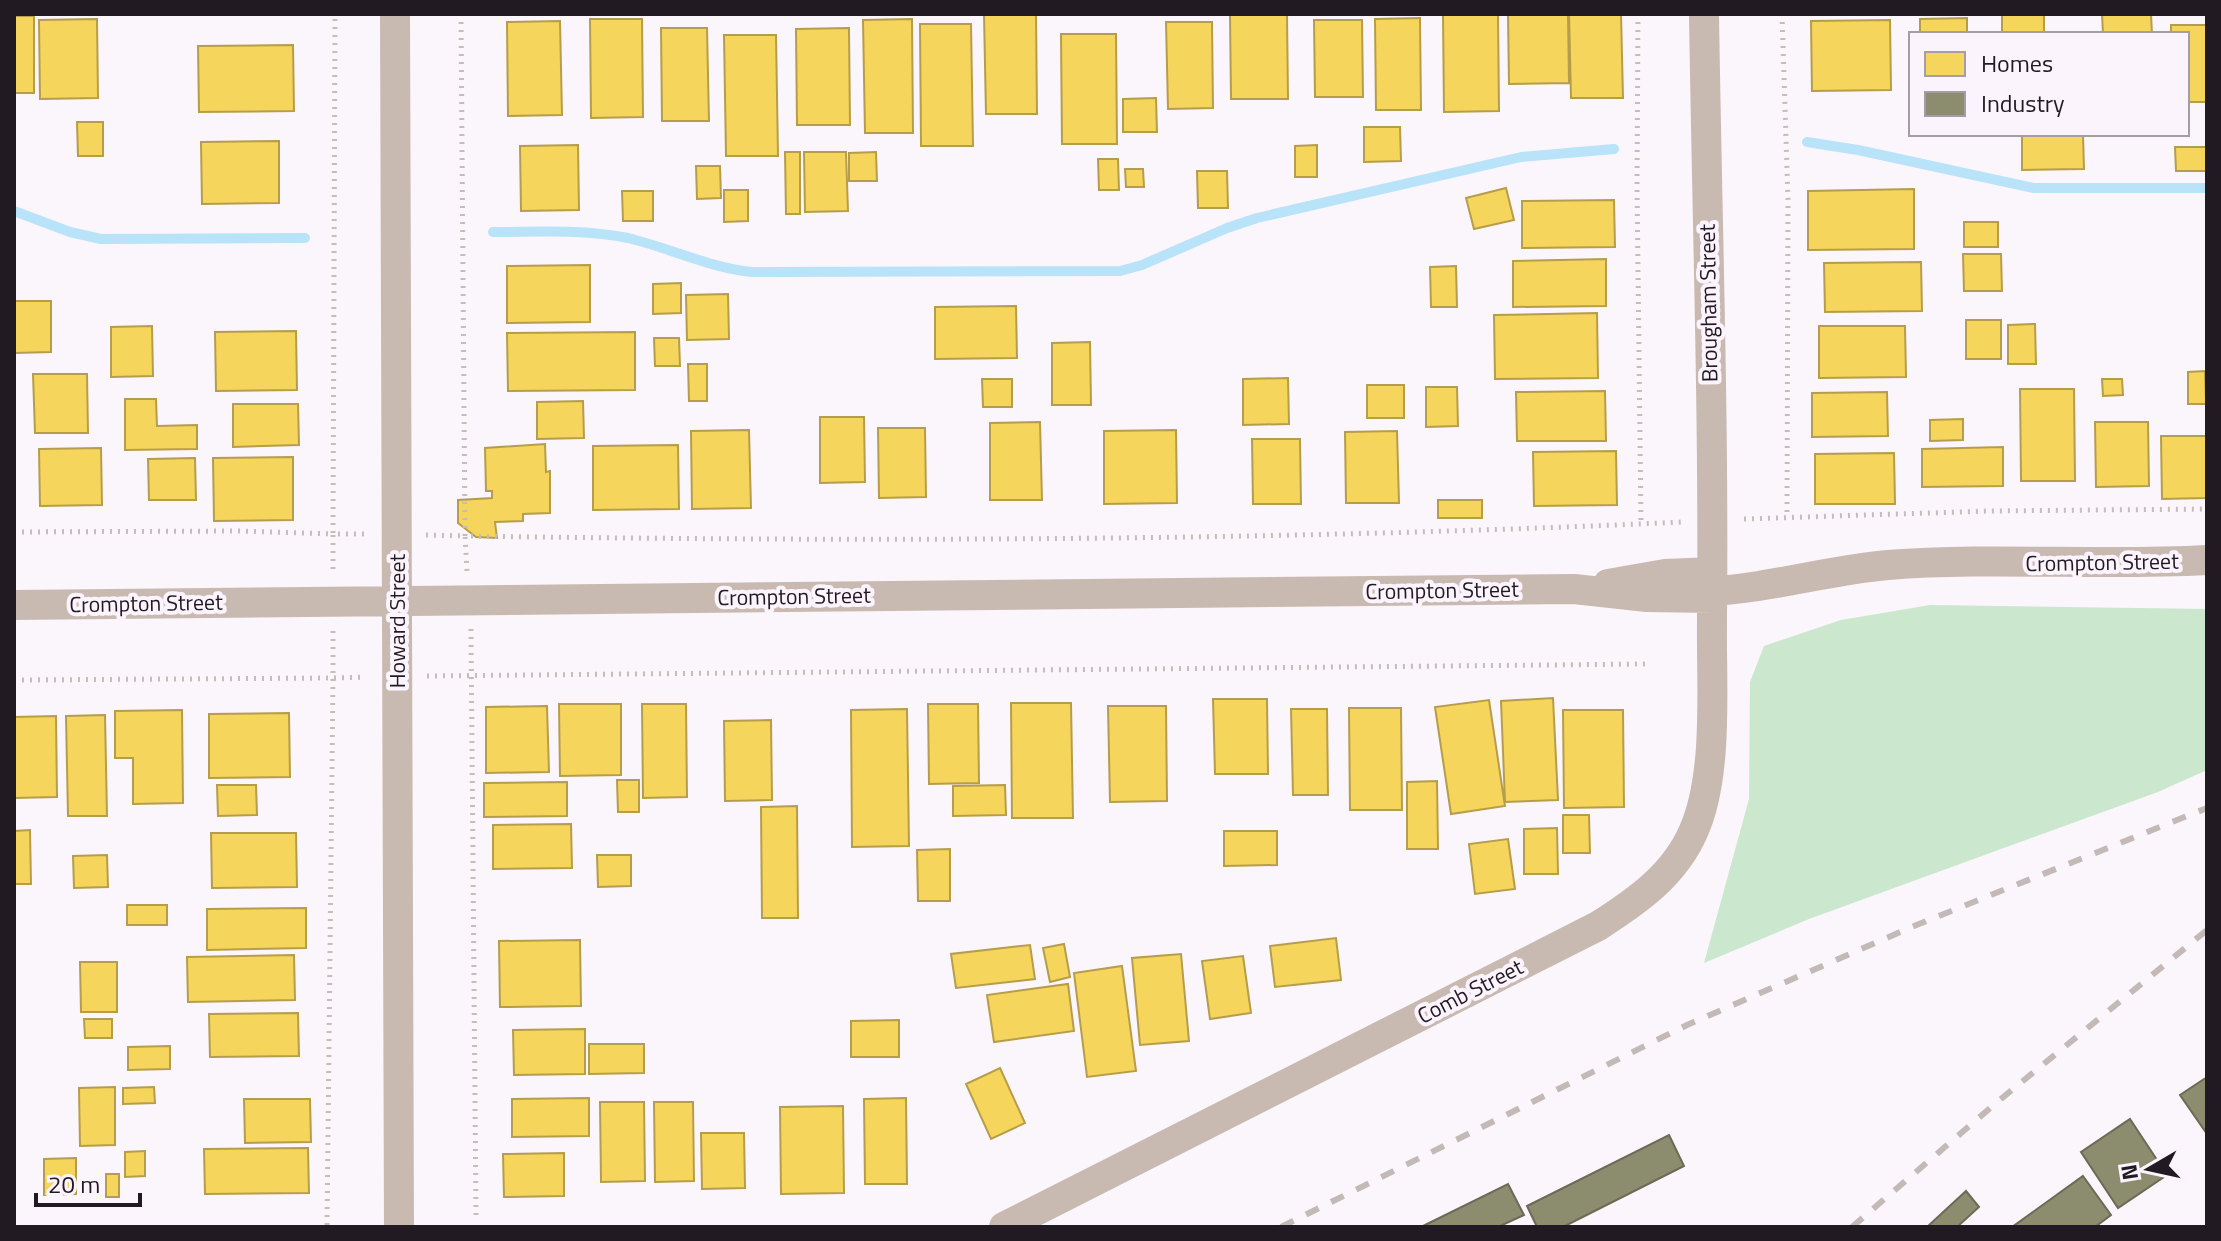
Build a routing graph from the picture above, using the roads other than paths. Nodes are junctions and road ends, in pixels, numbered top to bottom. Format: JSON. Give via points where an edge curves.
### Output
{"nodes":[{"id":1,"x":395,"y":14,"type":"edge"},
{"id":2,"x":1704,"y":14,"type":"edge"},
{"id":3,"x":2207,"y":560,"type":"edge"},
{"id":4,"x":1712,"y":587,"type":"junction"},
{"id":5,"x":396,"y":600,"type":"junction"},
{"id":6,"x":14,"y":605,"type":"edge"},
{"id":7,"x":399,"y":1227,"type":"edge"},
{"id":8,"x":1004,"y":1227,"type":"edge"}],
"edges":[{"from":1,"to":5,"type":"street","name":"Howard Street"},
{"from":2,"to":4,"type":"street","name":"Brougham Street"},
{"from":3,"to":4,"type":"street","name":"Crompton Street","via":[[1892,565],[1752,588]]},
{"from":4,"to":5,"type":"street","name":"Crompton Street","via":[[1647,597],[1574,589]]},
{"from":4,"to":8,"type":"street","name":"Comb Street","via":[[1707,784],[1694,830],[1657,884],[1598,926]]},
{"from":5,"to":6,"type":"street","name":"Crompton Street"},
{"from":5,"to":7,"type":"street","name":"Howard Street"}]}
